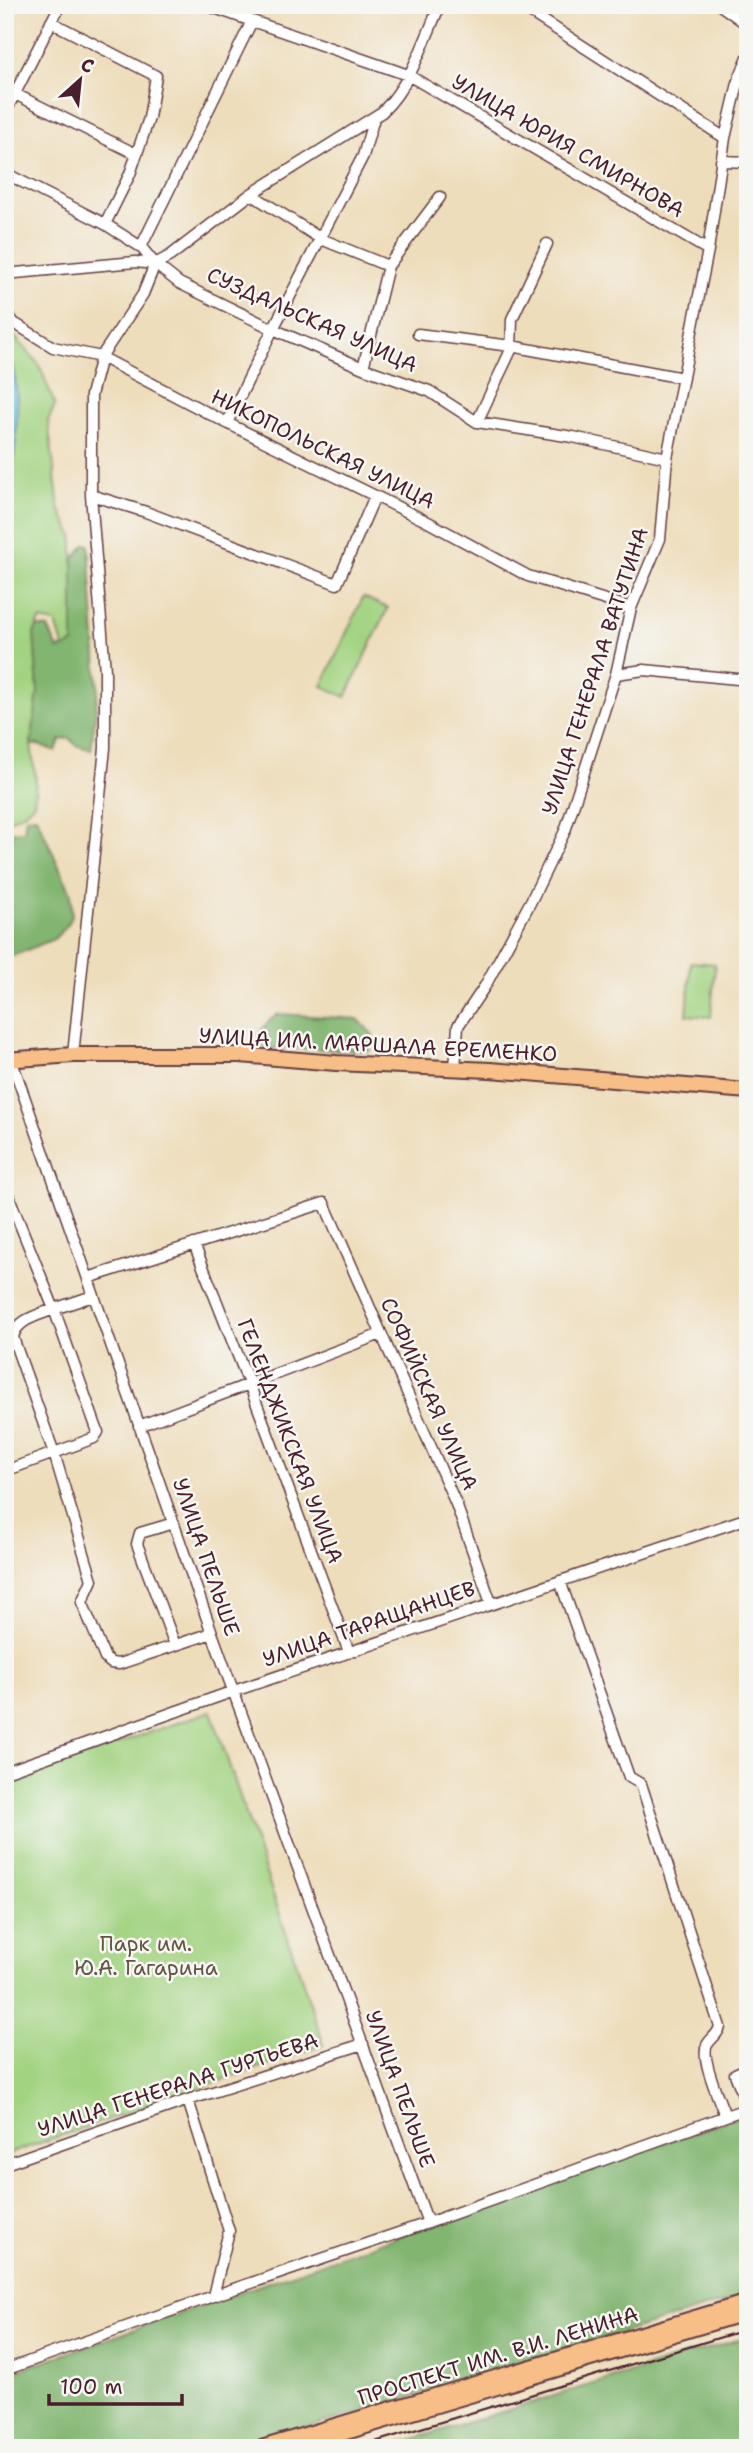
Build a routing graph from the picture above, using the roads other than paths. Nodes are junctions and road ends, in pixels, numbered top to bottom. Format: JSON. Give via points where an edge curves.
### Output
{"nodes":[{"id":1,"x":60,"y":5,"type":"edge"},
{"id":2,"x":206,"y":5,"type":"edge"},
{"id":3,"x":440,"y":5,"type":"edge"},
{"id":4,"x":519,"y":5,"type":"edge"},
{"id":5,"x":720,"y":5,"type":"edge"},
{"id":6,"x":252,"y":21,"type":"junction"},
{"id":7,"x":51,"y":22,"type":"junction"},
{"id":8,"x":748,"y":25,"type":"edge"},
{"id":9,"x":748,"y":57,"type":"edge"},
{"id":10,"x":408,"y":75,"type":"junction"},
{"id":11,"x":16,"y":94,"type":"junction"},
{"id":12,"x":5,"y":113,"type":"edge"},
{"id":13,"x":374,"y":118,"type":"junction"},
{"id":14,"x":725,"y":138,"type":"junction"},
{"id":15,"x":135,"y":154,"type":"junction"},
{"id":16,"x":721,"y":161,"type":"junction"},
{"id":17,"x":748,"y":162,"type":"edge"},
{"id":18,"x":5,"y":173,"type":"edge"},
{"id":19,"x":251,"y":194,"type":"junction"},
{"id":20,"x":440,"y":197,"type":"dead end"},
{"id":21,"x":105,"y":224,"type":"junction"},
{"id":22,"x":321,"y":239,"type":"junction"},
{"id":23,"x":547,"y":244,"type":"dead end"},
{"id":24,"x":141,"y":247,"type":"junction"},
{"id":25,"x":708,"y":250,"type":"junction"},
{"id":26,"x":155,"y":264,"type":"junction"},
{"id":27,"x":388,"y":266,"type":"junction"},
{"id":28,"x":5,"y":274,"type":"edge"},
{"id":29,"x":5,"y":311,"type":"edge"},
{"id":30,"x":273,"y":329,"type":"junction"},
{"id":31,"x":418,"y":334,"type":"dead end"},
{"id":32,"x":511,"y":346,"type":"junction"},
{"id":33,"x":101,"y":357,"type":"junction"},
{"id":34,"x":363,"y":368,"type":"junction"},
{"id":35,"x":683,"y":378,"type":"junction"},
{"id":36,"x":477,"y":422,"type":"junction"},
{"id":37,"x":227,"y":423,"type":"junction"},
{"id":38,"x":667,"y":458,"type":"junction"},
{"id":39,"x":91,"y":495,"type":"junction"},
{"id":40,"x":375,"y":496,"type":"junction"},
{"id":41,"x":631,"y":608,"type":"junction"},
{"id":42,"x":616,"y":674,"type":"junction"},
{"id":43,"x":748,"y":680,"type":"edge"},
{"id":44,"x":73,"y":1055,"type":"junction"},
{"id":45,"x":8,"y":1060,"type":"edge"},
{"id":46,"x":455,"y":1068,"type":"junction"},
{"id":47,"x":748,"y":1091,"type":"edge"},
{"id":48,"x":5,"y":1187,"type":"edge"},
{"id":49,"x":194,"y":1244,"type":"junction"},
{"id":50,"x":88,"y":1278,"type":"junction"},
{"id":51,"x":93,"y":1293,"type":"junction"},
{"id":52,"x":54,"y":1309,"type":"junction"},
{"id":53,"x":381,"y":1334,"type":"junction"},
{"id":54,"x":250,"y":1385,"type":"junction"},
{"id":55,"x":139,"y":1426,"type":"junction"},
{"id":56,"x":54,"y":1453,"type":"junction"},
{"id":57,"x":5,"y":1471,"type":"edge"},
{"id":58,"x":748,"y":1518,"type":"edge"},
{"id":59,"x":174,"y":1523,"type":"junction"},
{"id":60,"x":559,"y":1581,"type":"junction"},
{"id":61,"x":491,"y":1603,"type":"junction"},
{"id":62,"x":212,"y":1633,"type":"junction"},
{"id":63,"x":175,"y":1646,"type":"junction"},
{"id":64,"x":349,"y":1652,"type":"junction"},
{"id":65,"x":234,"y":1691,"type":"junction"},
{"id":66,"x":5,"y":1772,"type":"edge"},
{"id":67,"x":363,"y":2044,"type":"junction"},
{"id":68,"x":748,"y":2068,"type":"edge"},
{"id":69,"x":188,"y":2100,"type":"junction"},
{"id":70,"x":748,"y":2107,"type":"edge"},
{"id":71,"x":725,"y":2116,"type":"junction"},
{"id":72,"x":5,"y":2164,"type":"edge"},
{"id":73,"x":428,"y":2223,"type":"junction"},
{"id":74,"x":213,"y":2295,"type":"junction"},
{"id":75,"x":748,"y":2301,"type":"edge"},
{"id":76,"x":748,"y":2314,"type":"edge"},
{"id":77,"x":5,"y":2370,"type":"edge"},
{"id":78,"x":258,"y":2448,"type":"edge"},
{"id":79,"x":296,"y":2448,"type":"edge"}],
"edges":[{"from":1,"to":7,"type":"street"},
{"from":2,"to":6,"type":"street","name":"УЛИЦА ЮРИЯ СМИРНОВА"},
{"from":3,"to":10,"type":"street"},
{"from":4,"to":14,"type":"street"},
{"from":5,"to":8,"type":"street"},
{"from":6,"to":10,"type":"street","name":"УЛИЦА ЮРИЯ СМИРНОВА"},
{"from":6,"to":24,"type":"street"},
{"from":7,"to":11,"type":"street"},
{"from":7,"to":15,"type":"street","via":[[156,76],[149,118]]},
{"from":9,"to":14,"type":"street","name":"УЛИЦА ГЕНЕРАЛА ВАТУТИНА"},
{"from":10,"to":13,"type":"street","via":[[390,104]]},
{"from":10,"to":25,"type":"street","name":"УЛИЦА ЮРИЯ СМИРНОВА"},
{"from":11,"to":12,"type":"street"},
{"from":11,"to":15,"type":"street"},
{"from":13,"to":19,"type":"street"},
{"from":13,"to":22,"type":"street","via":[[363,156]]},
{"from":14,"to":16,"type":"street","name":"УЛИЦА ГЕНЕРАЛА ВАТУТИНА"},
{"from":15,"to":21,"type":"street"},
{"from":16,"to":17,"type":"street"},
{"from":16,"to":25,"type":"street","name":"УЛИЦА ГЕНЕРАЛА ВАТУТИНА"},
{"from":18,"to":21,"type":"street","name":"СУЗДАЛЬСКАЯ УЛИЦА"},
{"from":19,"to":22,"type":"street"},
{"from":19,"to":26,"type":"street"},
{"from":20,"to":27,"type":"street"},
{"from":21,"to":24,"type":"street","name":"СУЗДАЛЬСКАЯ УЛИЦА"},
{"from":22,"to":27,"type":"street"},
{"from":22,"to":30,"type":"street"},
{"from":23,"to":32,"type":"street","via":[[512,319]]},
{"from":24,"to":26,"type":"street","name":"СУЗДАЛЬСКАЯ УЛИЦА"},
{"from":25,"to":35,"type":"street","name":"УЛИЦА ГЕНЕРАЛА ВАТУТИНА"},
{"from":26,"to":28,"type":"street"},
{"from":26,"to":30,"type":"street","name":"СУЗДАЛЬСКАЯ УЛИЦА","via":[[179,283]]},
{"from":26,"to":33,"type":"street","via":[[143,294]]},
{"from":27,"to":34,"type":"street"},
{"from":29,"to":33,"type":"street","name":"НИКОПОЛЬСКАЯ УЛИЦА","via":[[14,323],[53,347]]},
{"from":30,"to":34,"type":"street","name":"СУЗДАЛЬСКАЯ УЛИЦА"},
{"from":30,"to":37,"type":"street"},
{"from":31,"to":32,"type":"street"},
{"from":32,"to":35,"type":"street"},
{"from":32,"to":36,"type":"street"},
{"from":33,"to":37,"type":"street","name":"НИКОПОЛЬСКАЯ УЛИЦА"},
{"from":33,"to":39,"type":"street","via":[[92,396]]},
{"from":34,"to":36,"type":"street","name":"СУЗДАЛЬСКАЯ УЛИЦА","via":[[429,391]]},
{"from":35,"to":38,"type":"street","name":"УЛИЦА ГЕНЕРАЛА ВАТУТИНА"},
{"from":36,"to":38,"type":"street"},
{"from":37,"to":40,"type":"street","name":"НИКОПОЛЬСКАЯ УЛИЦА"},
{"from":38,"to":41,"type":"street","name":"УЛИЦА ГЕНЕРАЛА ВАТУТИНА","via":[[660,539]]},
{"from":39,"to":40,"type":"street","via":[[337,584]]},
{"from":39,"to":44,"type":"street","via":[[105,671],[104,748]]},
{"from":40,"to":41,"type":"street","name":"НИКОПОЛЬСКАЯ УЛИЦА","via":[[528,576]]},
{"from":41,"to":42,"type":"street","name":"УЛИЦА ГЕНЕРАЛА ВАТУТИНА"},
{"from":42,"to":43,"type":"street","via":[[644,670]]},
{"from":42,"to":46,"type":"street","name":"УЛИЦА ГЕНЕРАЛА ВАТУТИНА","via":[[565,831],[485,986],[458,1026]]},
{"from":44,"to":45,"type":"highway","name":"УЛИЦА ИМ. МАРШАЛА ЕРЕМЕНКО"},
{"from":44,"to":46,"type":"highway","name":"УЛИЦА ИМ. МАРШАЛА ЕРЕМЕНКО","via":[[240,1055]]},
{"from":45,"to":50,"type":"street","name":"УЛИЦА ПЕЛЬШЕ"},
{"from":46,"to":47,"type":"highway","name":"УЛИЦА ИМ. МАРШАЛА ЕРЕМЕНКО"},
{"from":48,"to":52,"type":"street"},
{"from":49,"to":50,"type":"street"},
{"from":49,"to":53,"type":"street","name":"СОФИЙСКАЯ УЛИЦА","via":[[324,1203]]},
{"from":49,"to":54,"type":"street","name":"ГЕЛЕНДЖИКСКАЯ УЛИЦА"},
{"from":50,"to":51,"type":"street","name":"УЛИЦА ПЕЛЬШЕ"},
{"from":51,"to":52,"type":"street"},
{"from":51,"to":55,"type":"street","name":"УЛИЦА ПЕЛЬШЕ"},
{"from":52,"to":56,"type":"street","via":[[19,1324],[13,1338]]},
{"from":52,"to":56,"type":"street","via":[[98,1432],[94,1438]]},
{"from":53,"to":54,"type":"street"},
{"from":53,"to":61,"type":"street","name":"СОФИЙСКАЯ УЛИЦА","via":[[456,1504]]},
{"from":54,"to":55,"type":"street"},
{"from":54,"to":64,"type":"street","name":"ГЕЛЕНДЖИКСКАЯ УЛИЦА"},
{"from":55,"to":59,"type":"street","name":"УЛИЦА ПЕЛЬШЕ"},
{"from":56,"to":57,"type":"street"},
{"from":56,"to":63,"type":"street","via":[[92,1580],[82,1602],[105,1658],[119,1664]]},
{"from":58,"to":60,"type":"street","name":"УЛИЦА ТАРАЩАНЦЕВ"},
{"from":59,"to":62,"type":"street","name":"УЛИЦА ПЕЛЬШЕ"},
{"from":59,"to":63,"type":"street","via":[[140,1533],[137,1544]]},
{"from":60,"to":61,"type":"street","name":"УЛИЦА ТАРАЩАНЦЕВ"},
{"from":60,"to":71,"type":"street","via":[[629,1777],[641,1784],[720,2027],[704,2054]]},
{"from":61,"to":64,"type":"street","name":"УЛИЦА ТАРАЩАНЦЕВ"},
{"from":62,"to":63,"type":"street"},
{"from":62,"to":65,"type":"street","name":"УЛИЦА ПЕЛЬШЕ"},
{"from":64,"to":65,"type":"street","name":"УЛИЦА ТАРАЩАНЦЕВ"},
{"from":65,"to":66,"type":"street","name":"УЛИЦА ТАРАЩАНЦЕВ"},
{"from":65,"to":67,"type":"street","name":"УЛИЦА ПЕЛЬШЕ"},
{"from":67,"to":69,"type":"street","name":"УЛИЦА ГЕНЕРАЛА ГУРТЬЕВА"},
{"from":67,"to":73,"type":"street","name":"УЛИЦА ПЕЛЬШЕ"},
{"from":68,"to":70,"type":"street","via":[[735,2074]]},
{"from":69,"to":72,"type":"street","name":"УЛИЦА ГЕНЕРАЛА ГУРТЬЕВА"},
{"from":69,"to":74,"type":"street","via":[[229,2231]]},
{"from":70,"to":71,"type":"street"},
{"from":71,"to":73,"type":"street"},
{"from":73,"to":74,"type":"street"},
{"from":74,"to":77,"type":"street"},
{"from":75,"to":78,"type":"main road","name":"ПРОСПЕКТ ИМ. В.И. ЛЕНИНА"},
{"from":76,"to":79,"type":"main road","name":"ПРОСПЕКТ ИМ. В.И. ЛЕНИНА"}]}
